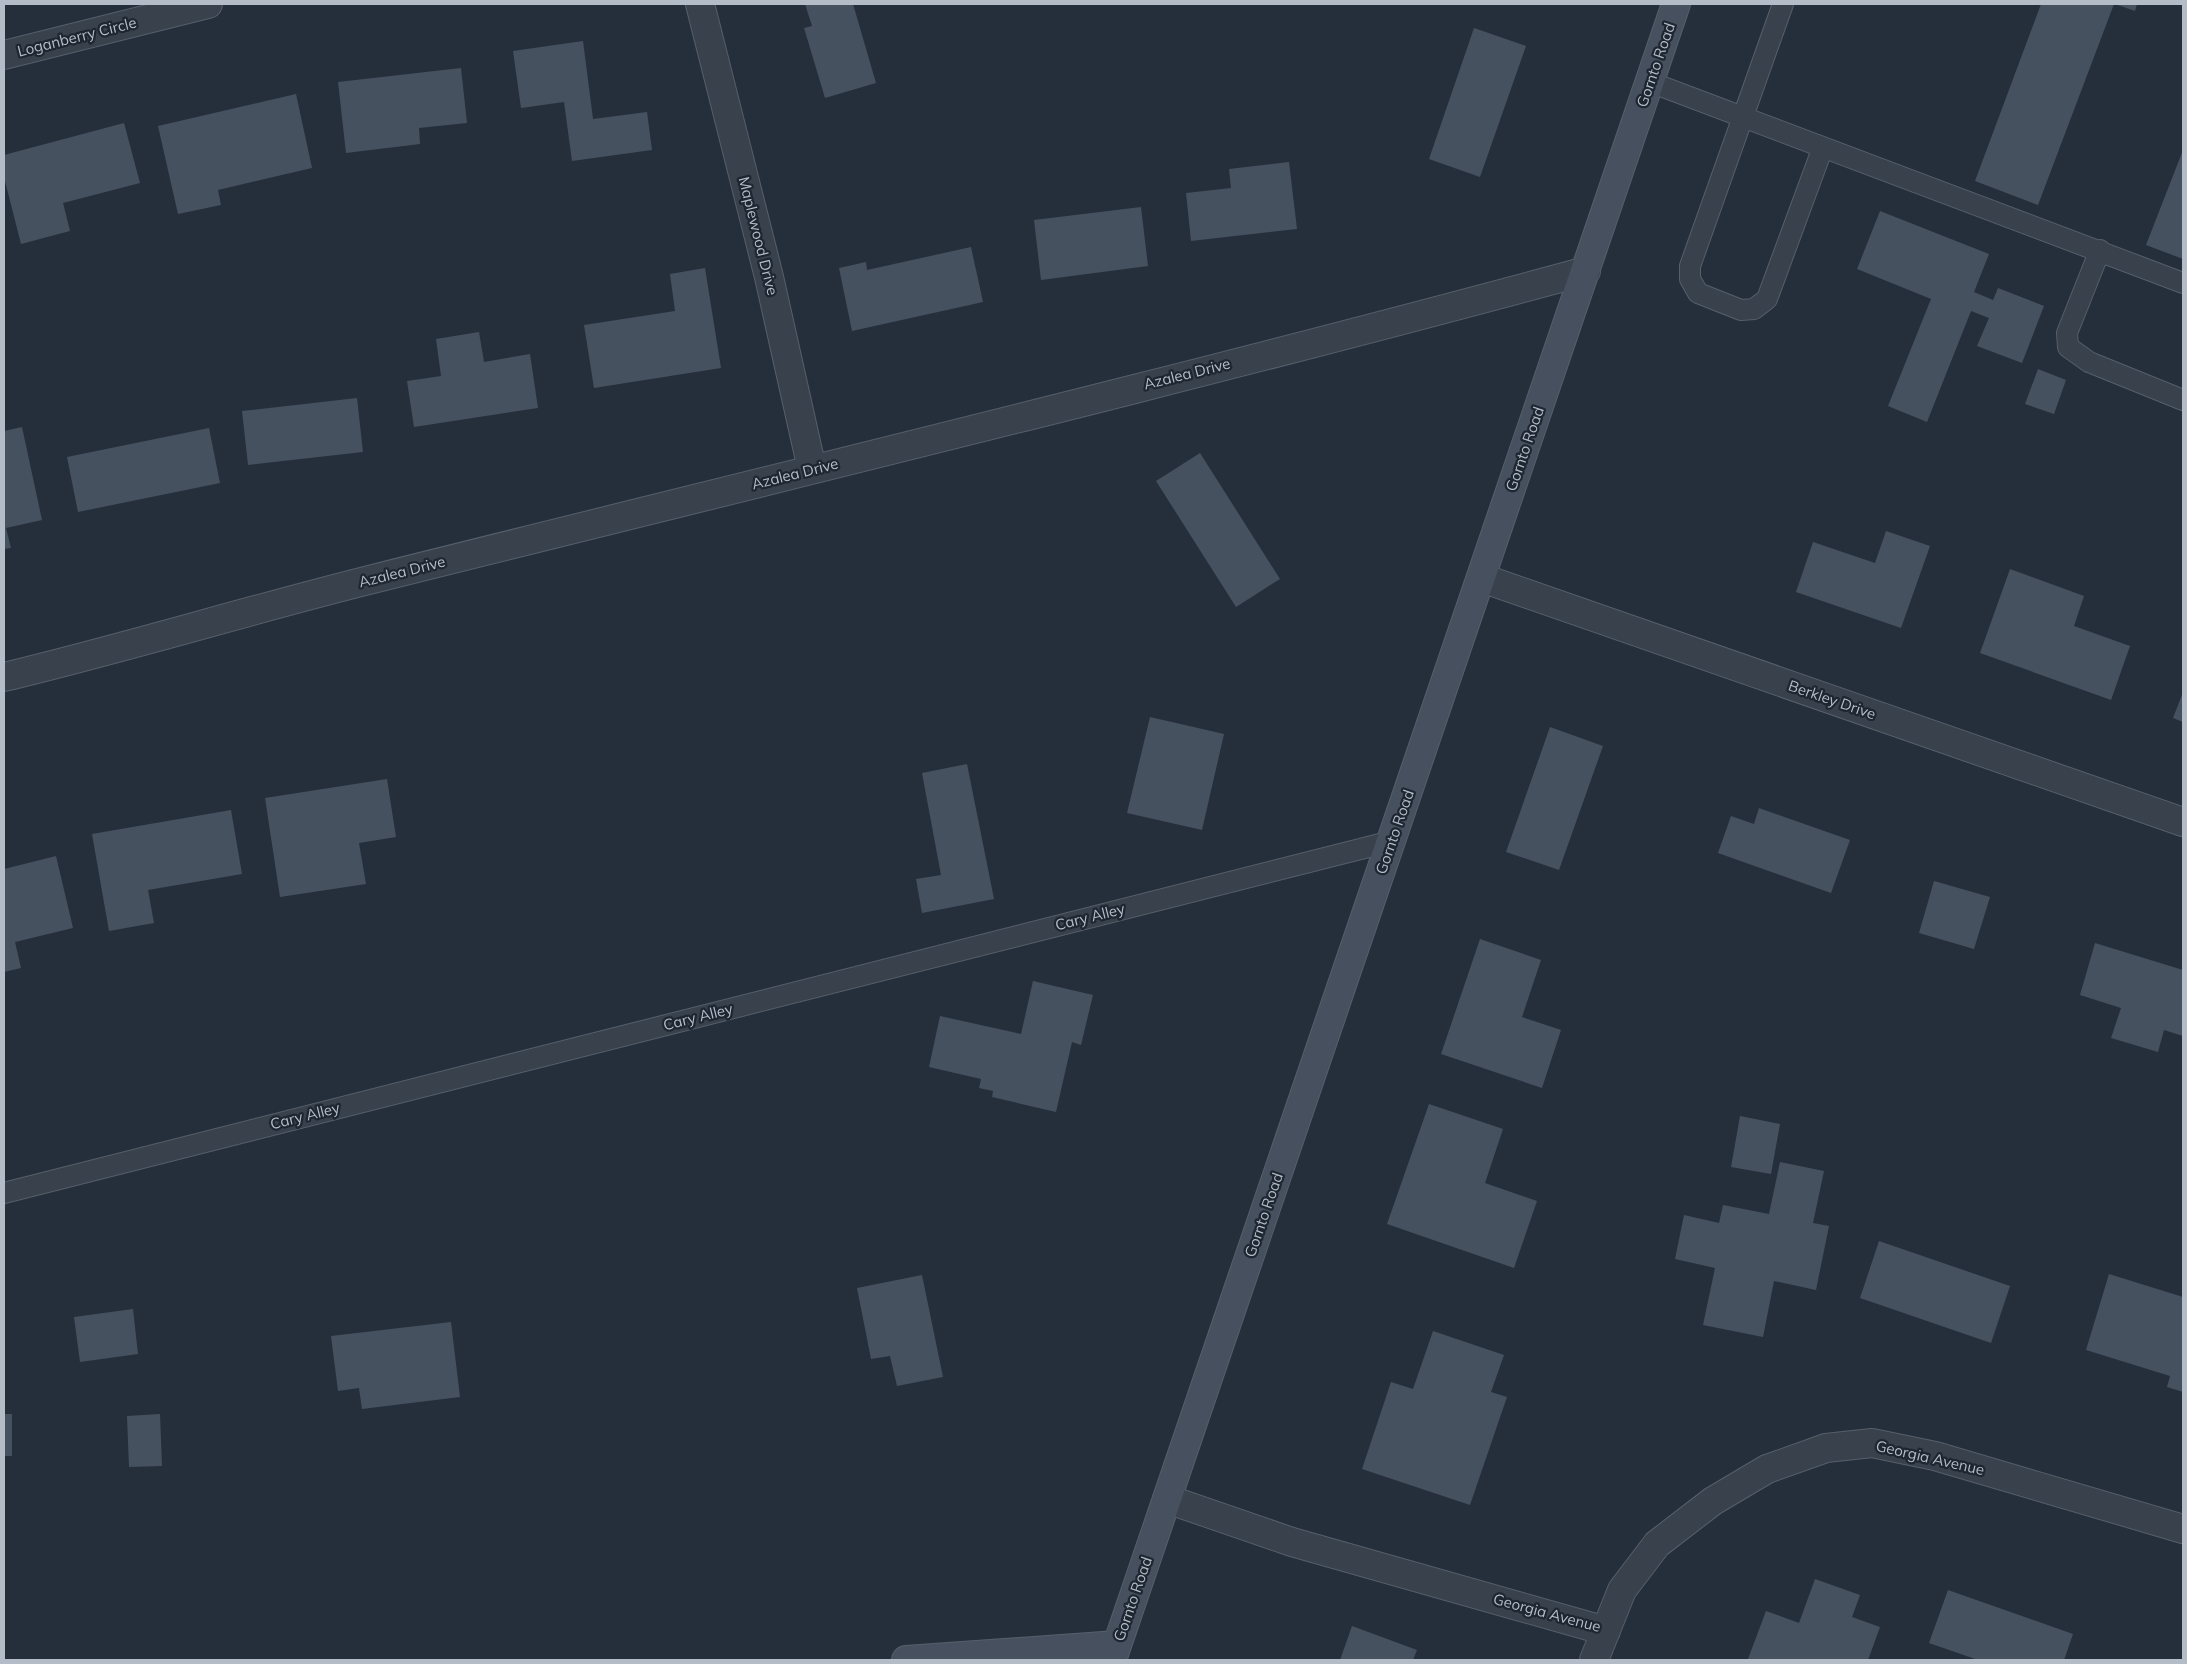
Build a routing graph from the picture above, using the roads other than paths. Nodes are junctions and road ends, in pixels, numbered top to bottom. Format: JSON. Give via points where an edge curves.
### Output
{"nodes":[{"id":1,"x":208,"y":4,"type":"edge"},
{"id":2,"x":700,"y":4,"type":"edge"},
{"id":3,"x":1676,"y":4,"type":"edge"},
{"id":4,"x":1783,"y":4,"type":"edge"},
{"id":5,"x":129,"y":13,"type":"edge"},
{"id":6,"x":4,"y":55,"type":"edge"},
{"id":7,"x":1650,"y":82,"type":"junction"},
{"id":8,"x":1744,"y":117,"type":"junction"},
{"id":9,"x":1823,"y":146,"type":"junction"},
{"id":10,"x":2100,"y":250,"type":"junction"},
{"id":11,"x":1586,"y":271,"type":"junction"},
{"id":12,"x":2183,"y":283,"type":"edge"},
{"id":13,"x":2183,"y":400,"type":"edge"},
{"id":14,"x":812,"y":469,"type":"junction"},
{"id":15,"x":1482,"y":578,"type":"junction"},
{"id":16,"x":4,"y":677,"type":"edge"},
{"id":17,"x":2183,"y":822,"type":"edge"},
{"id":18,"x":1392,"y":841,"type":"junction"},
{"id":19,"x":4,"y":1193,"type":"edge"},
{"id":20,"x":1167,"y":1499,"type":"junction"},
{"id":21,"x":2183,"y":1529,"type":"edge"},
{"id":22,"x":1606,"y":1631,"type":"junction"},
{"id":23,"x":1115,"y":1653,"type":"edge"},
{"id":24,"x":906,"y":1660,"type":"edge"},
{"id":25,"x":1594,"y":1660,"type":"edge"}],
"edges":[{"from":1,"to":5,"type":"street","name":"Loganberry Circle"},
{"from":2,"to":14,"type":"street","name":"Maplewood Drive","via":[[769,277]]},
{"from":3,"to":7,"type":"main road","name":"Gornto Road"},
{"from":4,"to":8,"type":"lane"},
{"from":5,"to":6,"type":"street","name":"Loganberry Circle"},
{"from":7,"to":8,"type":"lane"},
{"from":7,"to":11,"type":"main road","name":"Gornto Road"},
{"from":8,"to":9,"type":"lane"},
{"from":8,"to":9,"type":"lane","via":[[1690,266],[1690,279],[1698,293],[1741,310],[1754,308],[1767,299]]},
{"from":9,"to":10,"type":"lane"},
{"from":10,"to":12,"type":"lane"},
{"from":10,"to":13,"type":"lane","via":[[2067,333],[2068,347],[2088,362]]},
{"from":11,"to":14,"type":"street","name":"Azalea Drive"},
{"from":11,"to":15,"type":"main road","name":"Gornto Road"},
{"from":14,"to":16,"type":"street","name":"Azalea Drive","via":[[272,604]]},
{"from":15,"to":17,"type":"street","name":"Berkley Drive"},
{"from":15,"to":18,"type":"main road","name":"Gornto Road"},
{"from":18,"to":19,"type":"lane","name":"Cary Alley"},
{"from":18,"to":20,"type":"main road","name":"Gornto Road"},
{"from":20,"to":22,"type":"street","name":"Georgia Avenue","via":[[1292,1542]]},
{"from":20,"to":23,"type":"main road","name":"Gornto Road"},
{"from":21,"to":22,"type":"street","name":"Georgia Avenue","via":[[1935,1456],[1872,1443],[1826,1448],[1767,1469],[1713,1501],[1657,1544],[1622,1590]]},
{"from":22,"to":25,"type":"street"},
{"from":23,"to":24,"type":"main road"}]}
